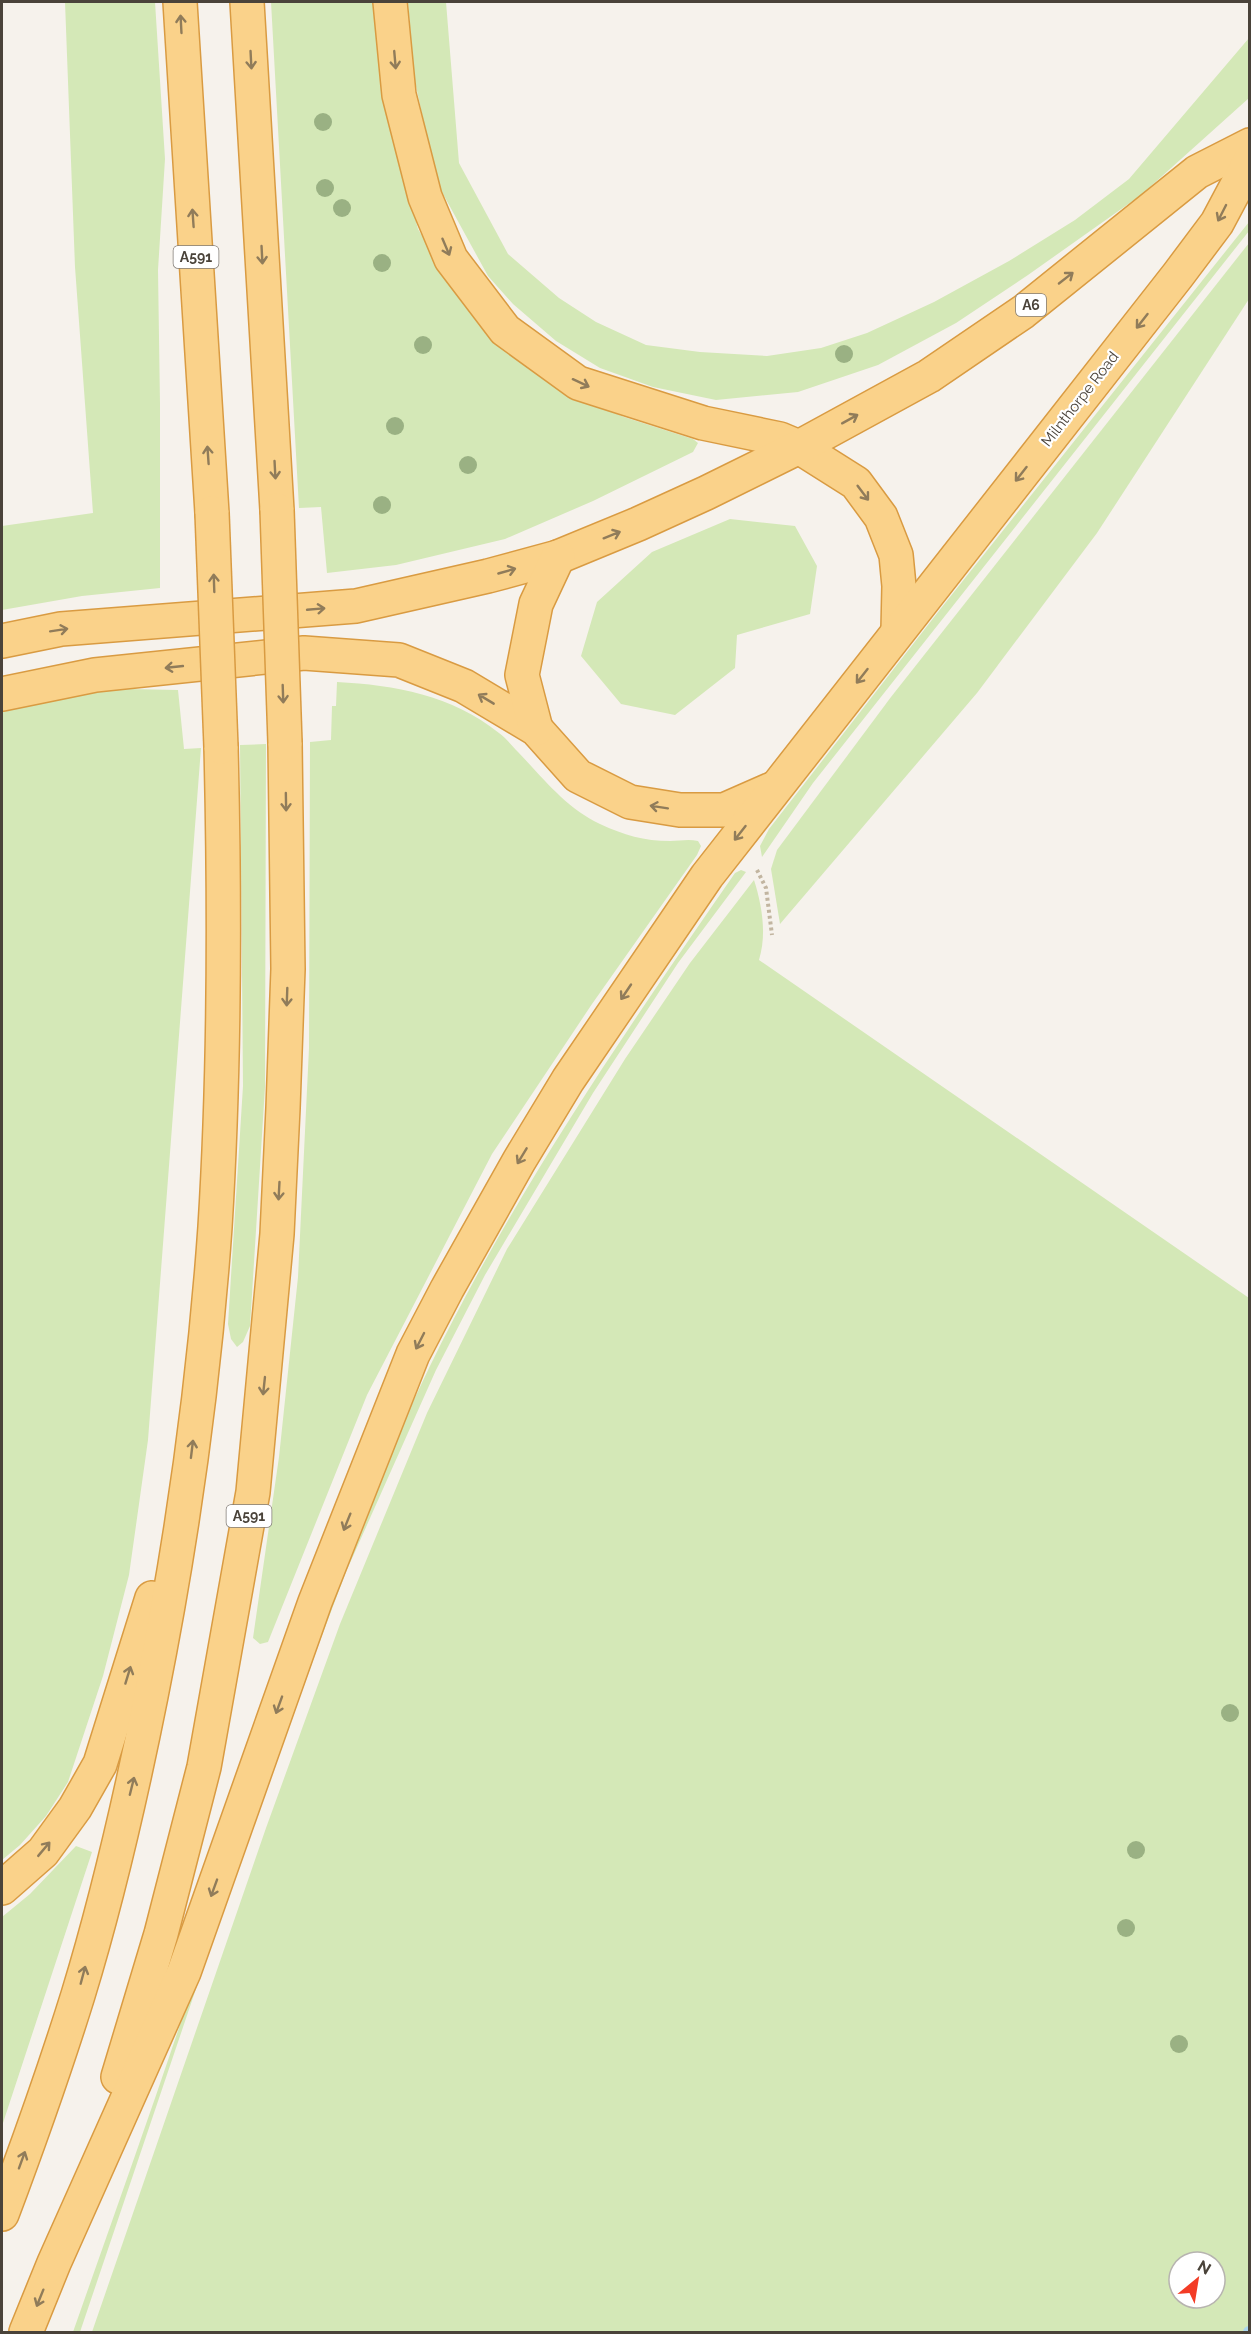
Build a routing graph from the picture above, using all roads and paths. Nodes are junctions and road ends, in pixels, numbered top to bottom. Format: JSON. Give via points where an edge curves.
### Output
{"nodes":[{"id":1,"x":180,"y":2,"type":"edge"},
{"id":2,"x":248,"y":2,"type":"edge"},
{"id":3,"x":390,"y":2,"type":"edge"},
{"id":4,"x":1250,"y":145,"type":"edge"},
{"id":5,"x":1250,"y":161,"type":"edge"},
{"id":6,"x":799,"y":447,"type":"junction"},
{"id":7,"x":558,"y":557,"type":"junction"},
{"id":8,"x":898,"y":630,"type":"junction"},
{"id":9,"x":2,"y":641,"type":"edge"},
{"id":10,"x":2,"y":694,"type":"edge"},
{"id":11,"x":536,"y":729,"type":"junction"},
{"id":12,"x":776,"y":787,"type":"junction"},
{"id":13,"x":732,"y":844,"type":"junction"},
{"id":14,"x":772,"y":935,"type":"dead end"},
{"id":15,"x":188,"y":1488,"type":"junction"},
{"id":16,"x":2,"y":1888,"type":"edge"},
{"id":17,"x":2,"y":2214,"type":"edge"},
{"id":18,"x":54,"y":2264,"type":"junction"},
{"id":19,"x":26,"y":2332,"type":"edge"}],
"edges":[{"from":15,"to":1,"type":"highway","number":"A591","one_way":true,"bridge":true,"via":[[214,1239],[225,899],[212,513]]},
{"from":2,"to":18,"type":"highway","number":"A591","one_way":true,"bridge":true,"via":[[277,510],[285,743],[288,969],[278,1234],[253,1492],[204,1767],[112,2100]]},
{"from":3,"to":6,"type":"highway","one_way":true,"via":[[399,95],[424,197],[452,259],[505,330],[579,383],[703,423],[780,439]]},
{"from":6,"to":4,"type":"highway","number":"A6","one_way":true,"via":[[929,376],[1023,312],[1197,172]]},
{"from":5,"to":8,"type":"highway","name":"Milnthorpe Road","one_way":true,"via":[[1210,232]]},
{"from":7,"to":6,"type":"highway","one_way":true,"via":[[638,524]]},
{"from":6,"to":8,"type":"highway","one_way":true,"via":[[856,483],[881,516],[896,555]]},
{"from":9,"to":7,"type":"highway","one_way":true,"via":[[61,629],[356,606]]},
{"from":7,"to":11,"type":"highway","via":[[536,604],[522,675]]},
{"from":8,"to":12,"type":"highway","name":"Milnthorpe Road","one_way":true},
{"from":11,"to":10,"type":"highway","one_way":true,"via":[[464,686],[399,660],[304,653],[95,675]]},
{"from":12,"to":11,"type":"highway","one_way":true,"via":[[724,810],[680,810],[630,802],[578,776]]},
{"from":12,"to":13,"type":"highway","name":"Milnthorpe Road","one_way":true},
{"from":13,"to":14,"type":"path","via":[[756,867],[766,888]]},
{"from":13,"to":18,"type":"highway","name":"Milnthorpe Road","one_way":true,"via":[[568,1080],[413,1354],[315,1602],[184,1972]]},
{"from":16,"to":15,"type":"highway","one_way":true,"via":[[43,1852],[100,1764]]},
{"from":17,"to":15,"type":"highway","number":"A591","one_way":true,"via":[[79,1992],[110,1878],[137,1764]]},
{"from":18,"to":19,"type":"highway","number":"A591","one_way":true}]}
